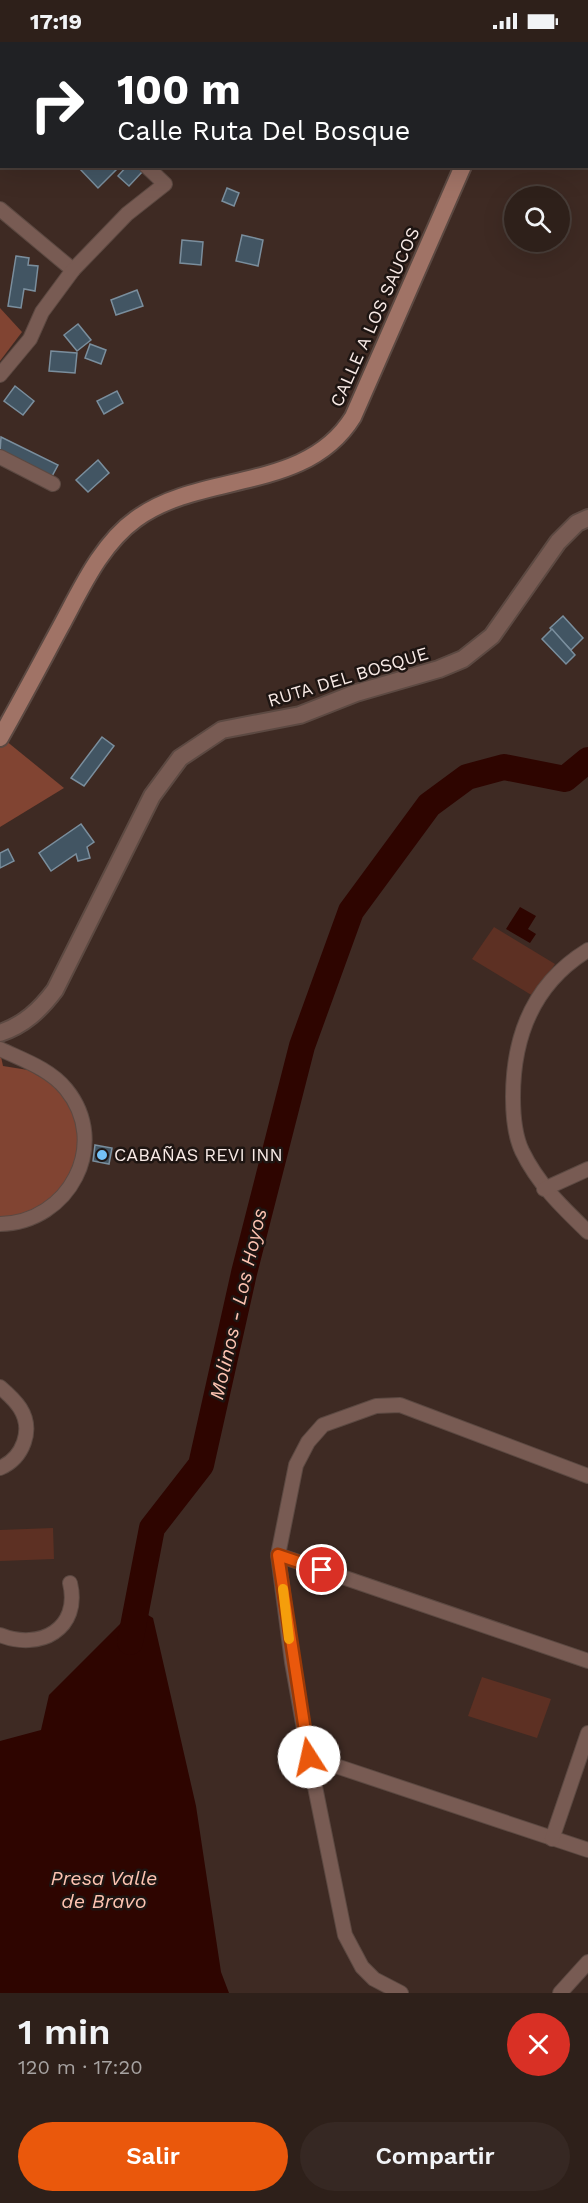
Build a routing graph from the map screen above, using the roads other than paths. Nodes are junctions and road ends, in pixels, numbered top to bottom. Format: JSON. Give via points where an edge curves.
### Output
{"nodes":[{"id":1,"x":148,"y":168,"type":"edge"},
{"id":2,"x":462,"y":168,"type":"edge"},
{"id":3,"x":0,"y":209,"type":"edge"},
{"id":4,"x":72,"y":270,"type":"junction"},
{"id":5,"x":0,"y":375,"type":"edge"},
{"id":6,"x":0,"y":457,"type":"edge"},
{"id":7,"x":53,"y":484,"type":"dead end"},
{"id":8,"x":588,"y":518,"type":"edge"},
{"id":9,"x":0,"y":738,"type":"edge"},
{"id":10,"x":588,"y":950,"type":"edge"},
{"id":11,"x":0,"y":1033,"type":"edge"},
{"id":12,"x":0,"y":1049,"type":"edge"},
{"id":13,"x":588,"y":1170,"type":"edge"},
{"id":14,"x":544,"y":1189,"type":"junction"},
{"id":15,"x":0,"y":1224,"type":"edge"},
{"id":16,"x":588,"y":1232,"type":"edge"},
{"id":17,"x":0,"y":1387,"type":"edge"},
{"id":18,"x":0,"y":1468,"type":"edge"},
{"id":19,"x":588,"y":1476,"type":"edge"},
{"id":20,"x":278,"y":1555,"type":"junction"},
{"id":21,"x":70,"y":1583,"type":"dead end"},
{"id":22,"x":0,"y":1635,"type":"edge"},
{"id":23,"x":588,"y":1661,"type":"edge"},
{"id":24,"x":588,"y":1733,"type":"edge"},
{"id":25,"x":309,"y":1757,"type":"junction"},
{"id":26,"x":552,"y":1839,"type":"junction"},
{"id":27,"x":588,"y":1850,"type":"edge"},
{"id":28,"x":588,"y":1962,"type":"edge"},
{"id":29,"x":401,"y":1993,"type":"edge"},
{"id":30,"x":560,"y":1993,"type":"edge"}],
"edges":[{"from":1,"to":4,"type":"street","via":[[165,184],[128,214]]},
{"from":2,"to":9,"type":"main road","name":"CALLE A LOS SAUCOS","via":[[353,417],[339,436],[299,464],[171,501],[147,511],[126,527],[88,577]]},
{"from":3,"to":4,"type":"street"},
{"from":4,"to":5,"type":"street","via":[[42,312],[30,339]]},
{"from":6,"to":7,"type":"street"},
{"from":8,"to":11,"type":"street","name":"RUTA DEL BOSQUE","via":[[558,542],[492,636],[463,659],[300,715],[222,730],[180,758],[152,796],[55,990],[36,1013]]},
{"from":10,"to":14,"type":"street","via":[[559,972],[536,1001],[514,1060],[514,1123],[521,1149]]},
{"from":12,"to":15,"type":"street","via":[[57,1079],[79,1112],[85,1137],[82,1164],[64,1197],[34,1218]]},
{"from":13,"to":14,"type":"street"},
{"from":14,"to":16,"type":"street"},
{"from":17,"to":18,"type":"street","via":[[21,1410],[27,1428],[18,1455]]},
{"from":19,"to":20,"type":"street","via":[[400,1406],[376,1406],[323,1425],[308,1442],[296,1465]]},
{"from":20,"to":23,"type":"street"},
{"from":20,"to":25,"type":"street"},
{"from":21,"to":22,"type":"street","via":[[74,1598],[71,1613],[62,1626],[29,1642]]},
{"from":24,"to":26,"type":"street"},
{"from":25,"to":26,"type":"street"},
{"from":25,"to":29,"type":"street","via":[[345,1935],[362,1967],[374,1979]]},
{"from":26,"to":27,"type":"street"},
{"from":28,"to":30,"type":"street"}]}
